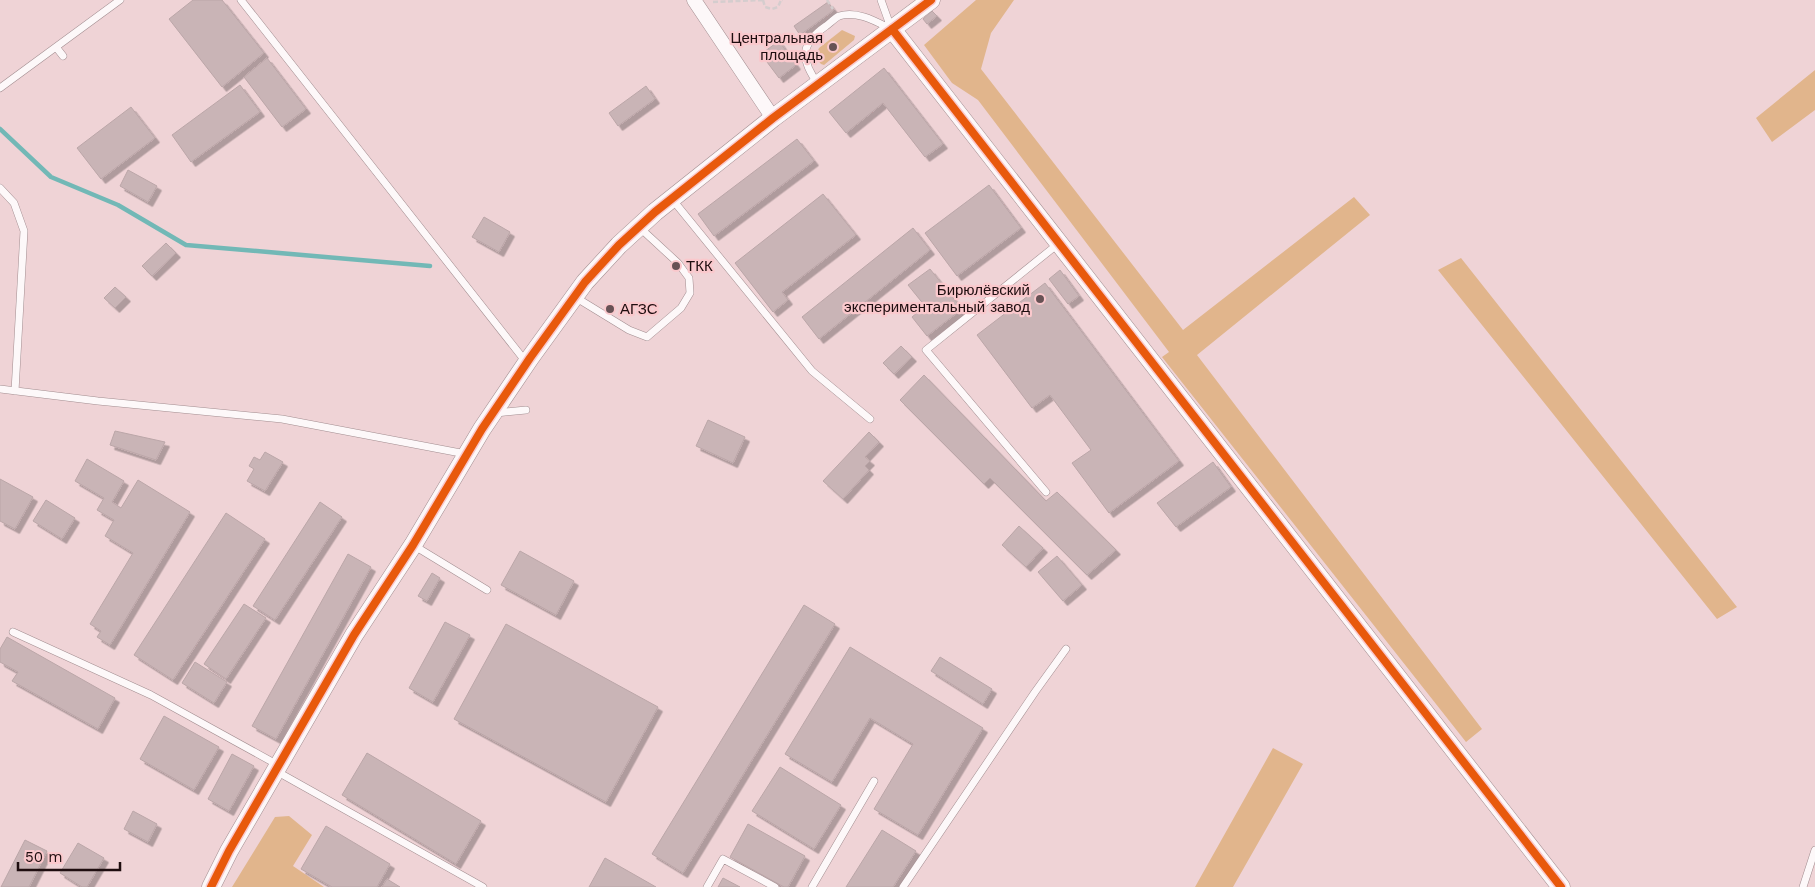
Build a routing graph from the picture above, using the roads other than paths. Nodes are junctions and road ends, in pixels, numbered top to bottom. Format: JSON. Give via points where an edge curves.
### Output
{"nodes":[{"id":1,"x":120,"y":0,"type":"edge"},
{"id":2,"x":241,"y":0,"type":"edge"},
{"id":3,"x":881,"y":0,"type":"edge"},
{"id":4,"x":932,"y":0,"type":"edge"},
{"id":5,"x":695,"y":2,"type":"edge"},
{"id":6,"x":892,"y":29,"type":"junction"},
{"id":7,"x":56,"y":47,"type":"junction"},
{"id":8,"x":63,"y":56,"type":"dead end"},
{"id":9,"x":818,"y":85,"type":"junction"},
{"id":10,"x":0,"y":88,"type":"edge"},
{"id":11,"x":773,"y":118,"type":"junction"},
{"id":12,"x":0,"y":188,"type":"edge"},
{"id":13,"x":672,"y":199,"type":"junction"},
{"id":14,"x":639,"y":227,"type":"junction"},
{"id":15,"x":1059,"y":243,"type":"junction"},
{"id":16,"x":574,"y":296,"type":"junction"},
{"id":17,"x":526,"y":362,"type":"junction"},
{"id":18,"x":0,"y":389,"type":"edge"},
{"id":19,"x":15,"y":391,"type":"junction"},
{"id":20,"x":526,"y":410,"type":"dead end"},
{"id":21,"x":492,"y":414,"type":"junction"},
{"id":22,"x":870,"y":419,"type":"dead end"},
{"id":23,"x":466,"y":454,"type":"junction"},
{"id":24,"x":1046,"y":492,"type":"dead end"},
{"id":25,"x":412,"y":545,"type":"junction"},
{"id":26,"x":487,"y":590,"type":"dead end"},
{"id":27,"x":13,"y":632,"type":"dead end"},
{"id":28,"x":1066,"y":649,"type":"dead end"},
{"id":29,"x":277,"y":768,"type":"junction"},
{"id":30,"x":874,"y":781,"type":"dead end"},
{"id":31,"x":1815,"y":850,"type":"edge"},
{"id":32,"x":211,"y":887,"type":"edge"},
{"id":33,"x":483,"y":887,"type":"edge"},
{"id":34,"x":707,"y":887,"type":"edge"},
{"id":35,"x":775,"y":887,"type":"edge"},
{"id":36,"x":812,"y":887,"type":"edge"},
{"id":37,"x":903,"y":887,"type":"edge"},
{"id":38,"x":1561,"y":887,"type":"edge"},
{"id":39,"x":1802,"y":887,"type":"edge"}],
"edges":[{"from":1,"to":7,"type":"lane"},
{"from":2,"to":17,"type":"lane"},
{"from":3,"to":6,"type":"lane"},
{"from":4,"to":6,"type":"street"},
{"from":5,"to":11,"type":"street"},
{"from":6,"to":9,"type":"street"},
{"from":6,"to":9,"type":"lane","via":[[871,19],[839,16],[820,30],[806,46],[805,62]]},
{"from":6,"to":15,"type":"street"},
{"from":7,"to":8,"type":"lane"},
{"from":7,"to":10,"type":"lane"},
{"from":9,"to":11,"type":"street"},
{"from":11,"to":13,"type":"street"},
{"from":12,"to":19,"type":"lane","via":[[14,203],[24,231]]},
{"from":13,"to":14,"type":"street"},
{"from":13,"to":22,"type":"lane","via":[[812,371]]},
{"from":14,"to":16,"type":"street"},
{"from":14,"to":16,"type":"lane","via":[[678,263],[689,278],[690,293],[680,308],[647,338]]},
{"from":15,"to":24,"type":"lane","via":[[926,350]]},
{"from":15,"to":38,"type":"street"},
{"from":16,"to":17,"type":"street"},
{"from":17,"to":21,"type":"street"},
{"from":18,"to":19,"type":"lane"},
{"from":19,"to":23,"type":"lane","via":[[282,419]]},
{"from":20,"to":21,"type":"lane"},
{"from":21,"to":23,"type":"street"},
{"from":23,"to":25,"type":"street"},
{"from":25,"to":26,"type":"lane"},
{"from":25,"to":29,"type":"street","via":[[354,635]]},
{"from":27,"to":29,"type":"lane","via":[[150,695]]},
{"from":28,"to":37,"type":"lane"},
{"from":29,"to":32,"type":"street"},
{"from":29,"to":33,"type":"lane"},
{"from":30,"to":36,"type":"lane"},
{"from":31,"to":39,"type":"lane"},
{"from":34,"to":35,"type":"lane","via":[[723,859]]}]}
